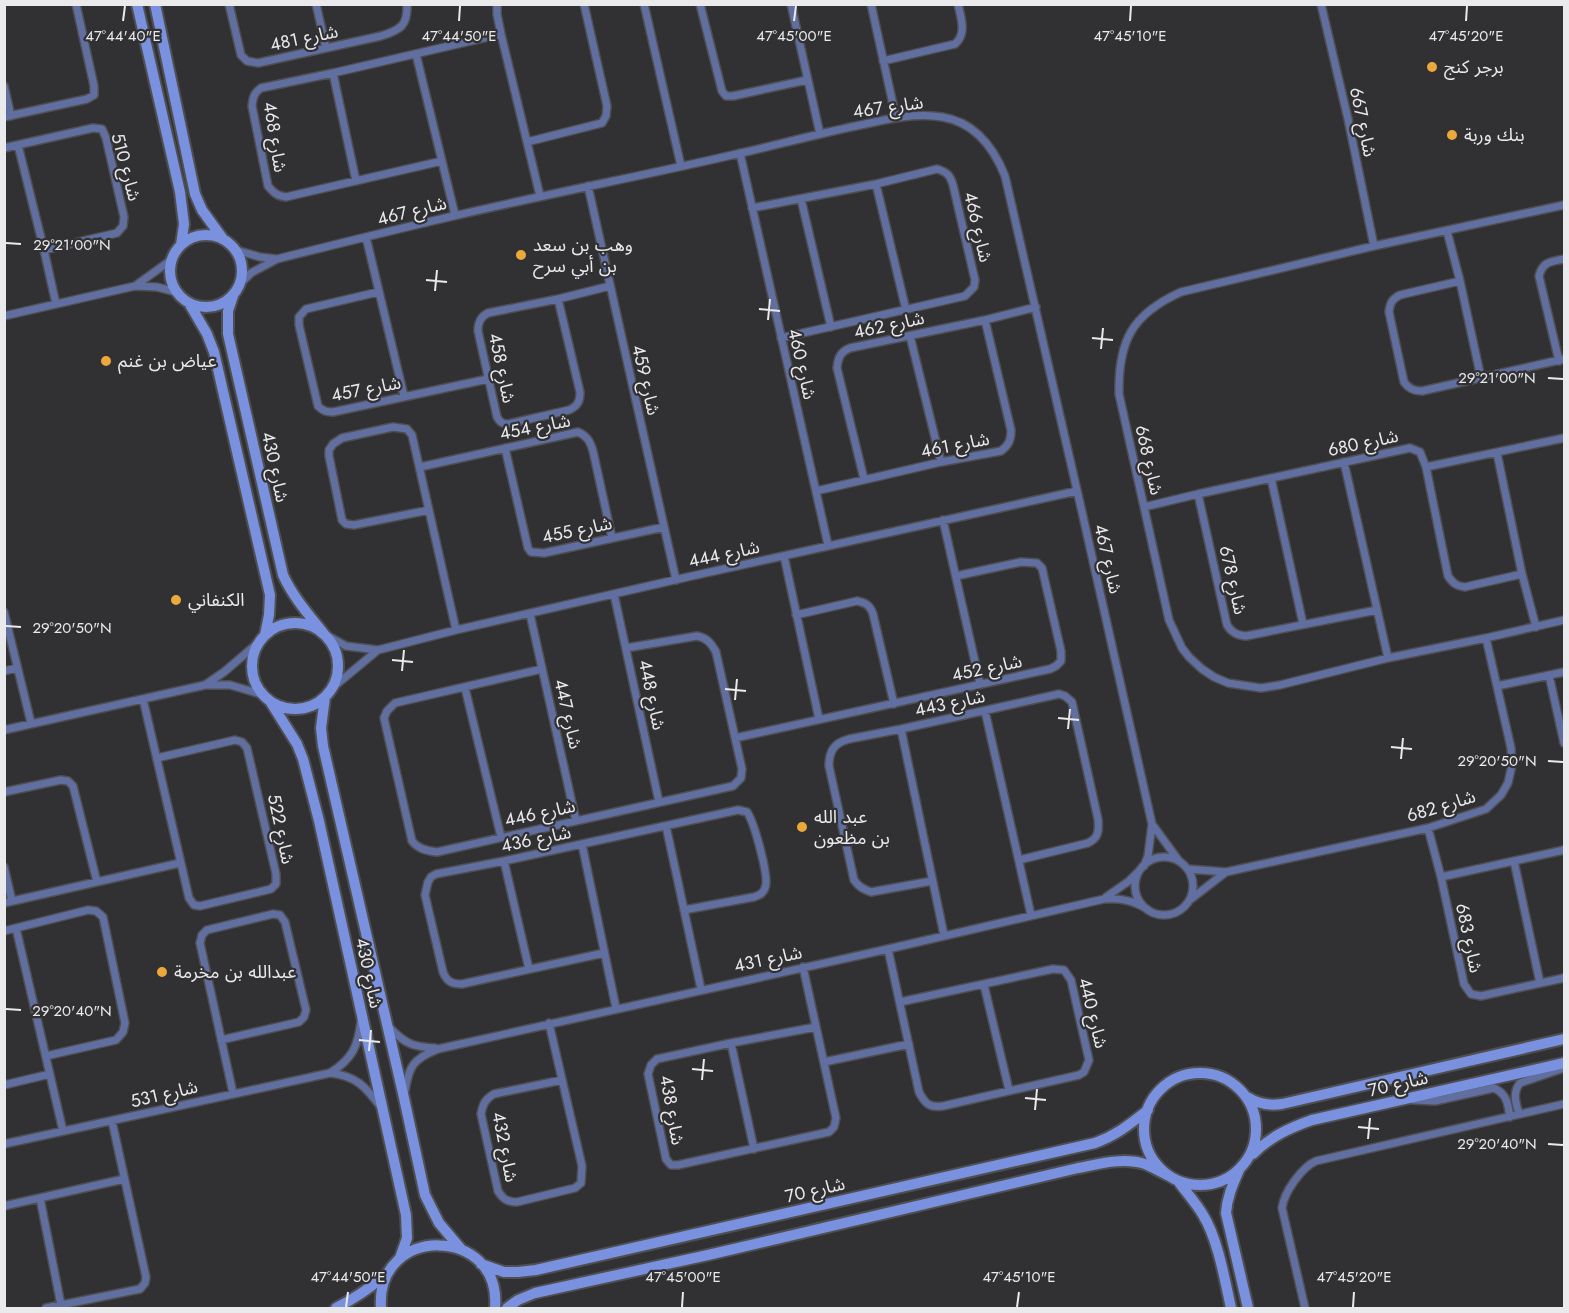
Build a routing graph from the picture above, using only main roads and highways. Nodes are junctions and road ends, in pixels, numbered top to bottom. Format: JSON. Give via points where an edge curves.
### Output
{"nodes":[{"id":1,"x":137,"y":4,"type":"edge"},
{"id":2,"x":155,"y":4,"type":"edge"},
{"id":3,"x":223,"y":239,"type":"junction"},
{"id":4,"x":181,"y":244,"type":"junction"},
{"id":5,"x":233,"y":296,"type":"junction"},
{"id":6,"x":189,"y":303,"type":"junction"},
{"id":7,"x":325,"y":634,"type":"junction"},
{"id":8,"x":262,"y":638,"type":"junction"},
{"id":9,"x":328,"y":693,"type":"junction"},
{"id":10,"x":267,"y":698,"type":"junction"},
{"id":11,"x":1564,"y":1039,"type":"edge"},
{"id":12,"x":1564,"y":1063,"type":"edge"},
{"id":13,"x":1245,"y":1096,"type":"junction"},
{"id":14,"x":1148,"y":1110,"type":"junction"},
{"id":15,"x":1248,"y":1159,"type":"junction"},
{"id":16,"x":1239,"y":1170,"type":"junction"},
{"id":17,"x":1167,"y":1174,"type":"junction"},
{"id":18,"x":1178,"y":1181,"type":"junction"},
{"id":19,"x":461,"y":1249,"type":"junction"},
{"id":20,"x":400,"y":1258,"type":"junction"},
{"id":21,"x":481,"y":1264,"type":"junction"},
{"id":22,"x":390,"y":1270,"type":"junction"},
{"id":23,"x":336,"y":1308,"type":"edge"},
{"id":24,"x":381,"y":1308,"type":"edge"},
{"id":25,"x":495,"y":1308,"type":"edge"},
{"id":26,"x":507,"y":1308,"type":"edge"},
{"id":27,"x":1231,"y":1308,"type":"edge"},
{"id":28,"x":1248,"y":1308,"type":"edge"}],
"edges":[{"from":1,"to":4,"type":"main road","via":[[182,202]]},
{"from":2,"to":3,"type":"main road","via":[[195,194]]},
{"from":3,"to":4,"type":"main road","via":[[196,236]]},
{"from":3,"to":5,"type":"main road","via":[[236,250],[241,261],[243,273]]},
{"from":4,"to":6,"type":"main road","via":[[171,260],[171,282]]},
{"from":5,"to":6,"type":"main road","via":[[217,306],[198,307]]},
{"from":5,"to":7,"type":"main road","name":"شارع 430","via":[[228,311],[228,334],[283,574],[296,599]]},
{"from":6,"to":8,"type":"main road","name":"شارع 430","via":[[214,352],[270,595]]},
{"from":7,"to":8,"type":"main road","via":[[298,623],[284,624]]},
{"from":7,"to":9,"type":"main road","via":[[338,662],[336,681]]},
{"from":8,"to":10,"type":"main road","via":[[252,669],[258,688]]},
{"from":9,"to":10,"type":"main road","via":[[303,708],[286,708]]},
{"from":9,"to":19,"type":"main road","name":"شارع 430","via":[[321,728],[323,746],[425,1195],[439,1223]]},
{"from":10,"to":20,"type":"main road","name":"شارع 430","via":[[297,744],[319,820],[407,1225]]},
{"from":11,"to":13,"type":"main road","name":"شارع 70","via":[[1282,1104],[1266,1105]]},
{"from":12,"to":15,"type":"main road","name":"شارع 70","via":[[1312,1120],[1269,1140]]},
{"from":13,"to":14,"type":"main road","via":[[1218,1076],[1192,1074],[1168,1083]]},
{"from":13,"to":15,"type":"main road","via":[[1256,1120],[1254,1146]]},
{"from":14,"to":17,"type":"main road","via":[[1144,1127],[1146,1145],[1154,1162]]},
{"from":14,"to":21,"type":"main road","name":"شارع 70","via":[[1125,1128],[1095,1143],[536,1270],[504,1272]]},
{"from":15,"to":16,"type":"main road"},
{"from":16,"to":18,"type":"main road","via":[[1210,1185]]},
{"from":16,"to":28,"type":"main road","via":[[1226,1213]]},
{"from":17,"to":18,"type":"main road"},
{"from":17,"to":26,"type":"main road","via":[[1133,1162],[1078,1168],[535,1293]]},
{"from":18,"to":27,"type":"main road","via":[[1210,1230]]},
{"from":19,"to":20,"type":"main road","via":[[429,1245]]},
{"from":19,"to":21,"type":"main road","name":"شارع 430"},
{"from":20,"to":22,"type":"main road"},
{"from":21,"to":25,"type":"main road","via":[[493,1286]]},
{"from":22,"to":23,"type":"main road"},
{"from":22,"to":24,"type":"main road","via":[[382,1289]]}]}
